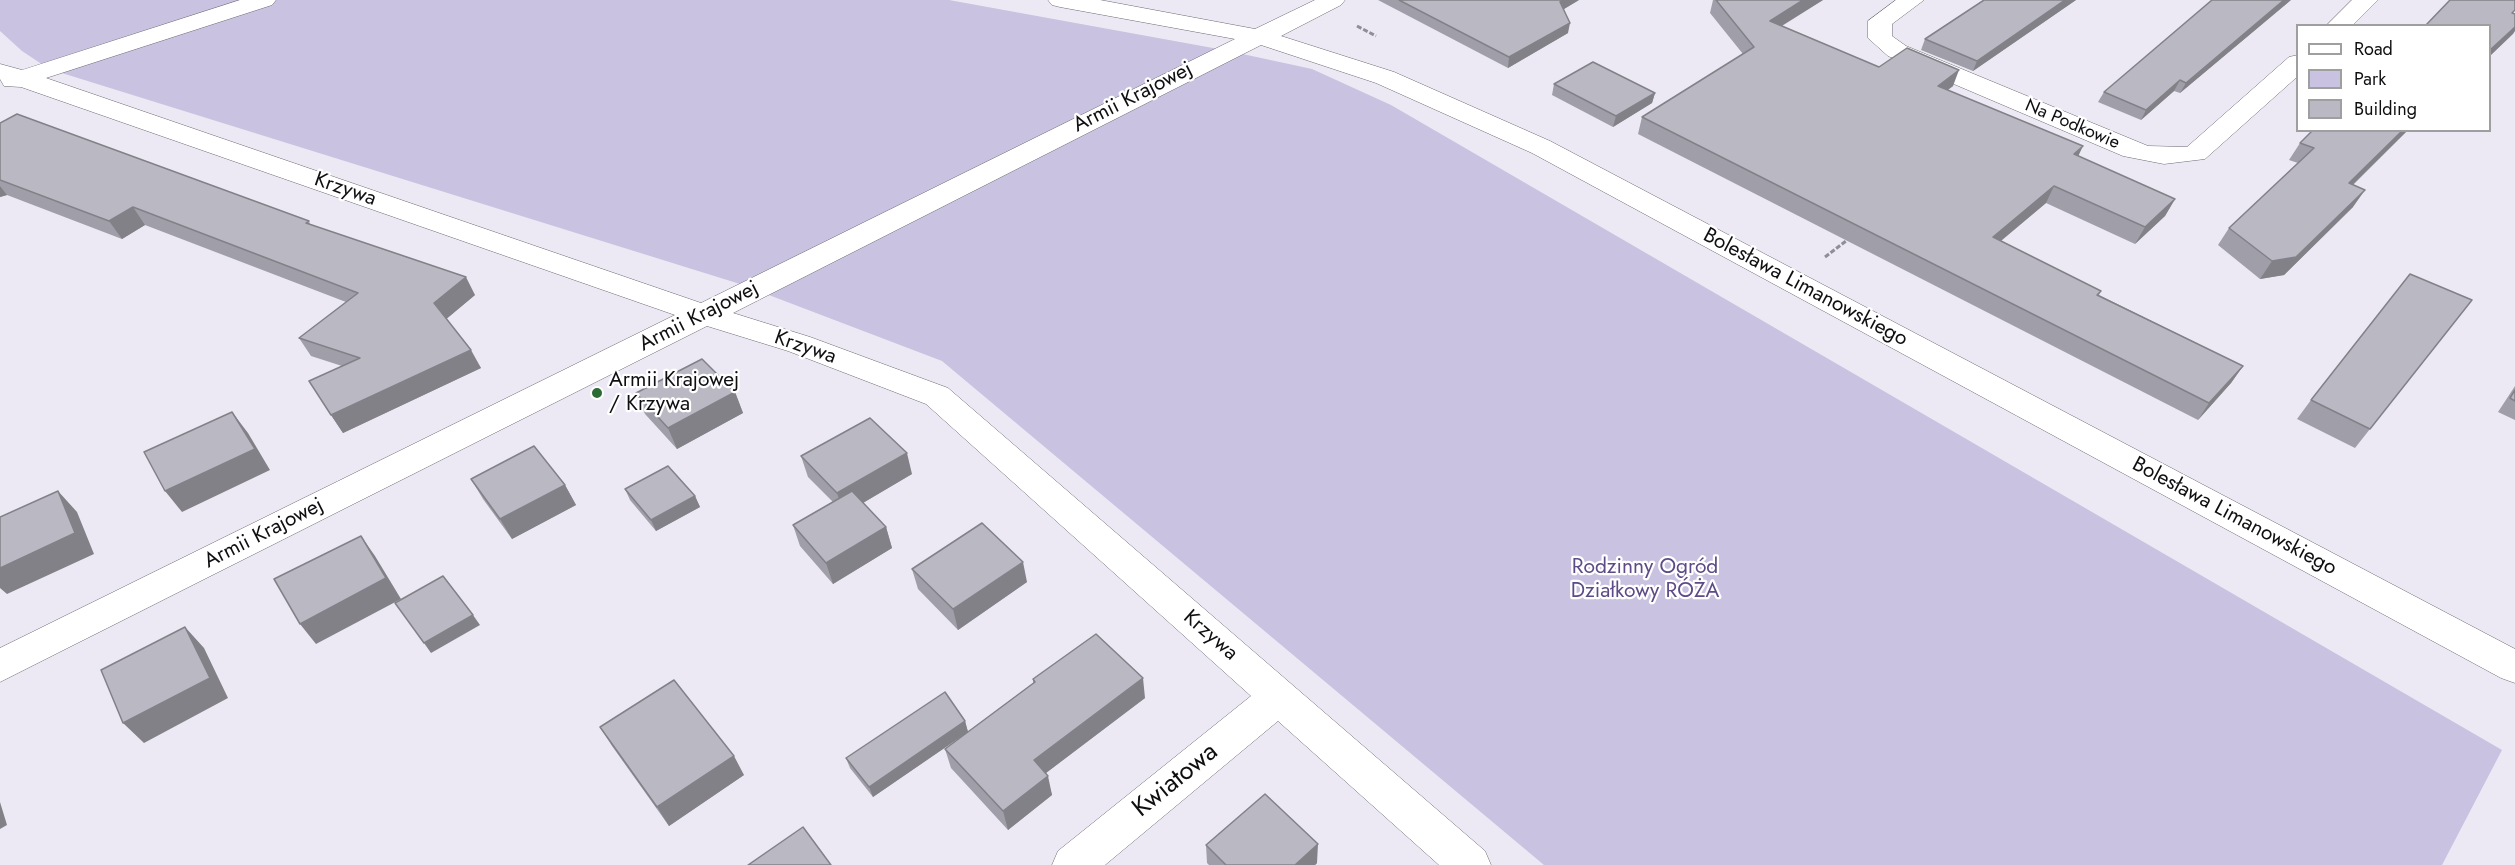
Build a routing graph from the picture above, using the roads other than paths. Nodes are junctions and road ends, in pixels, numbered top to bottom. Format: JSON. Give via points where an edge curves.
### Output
{"nodes":[{"id":1,"x":264,"y":0,"type":"edge"},
{"id":2,"x":1060,"y":0,"type":"edge"},
{"id":3,"x":1333,"y":0,"type":"edge"},
{"id":4,"x":1912,"y":0,"type":"edge"},
{"id":5,"x":2366,"y":0,"type":"edge"},
{"id":6,"x":2340,"y":24,"type":"edge"},
{"id":7,"x":1254,"y":37,"type":"junction"},
{"id":8,"x":2296,"y":64,"type":"edge"},
{"id":9,"x":7,"y":79,"type":"edge"},
{"id":10,"x":703,"y":314,"type":"junction"},
{"id":11,"x":0,"y":666,"type":"edge"},
{"id":12,"x":2515,"y":667,"type":"edge"},
{"id":13,"x":1279,"y":697,"type":"junction"},
{"id":14,"x":1073,"y":865,"type":"edge"},
{"id":15,"x":1470,"y":865,"type":"edge"}],
"edges":[{"from":1,"to":9,"type":"street"},
{"from":2,"to":7,"type":"street","name":"Bolesława Limanowskiego"},
{"from":3,"to":7,"type":"street","name":"Armii Krajowej"},
{"from":4,"to":8,"type":"street","name":"Na Podkowie","via":[[1880,21],[1880,38],[1897,51],[2158,158],[2196,153]]},
{"from":5,"to":6,"type":"street"},
{"from":7,"to":10,"type":"street","name":"Armii Krajowej"},
{"from":7,"to":12,"type":"street","name":"Bolesława Limanowskiego","via":[[1385,77],[1541,147]]},
{"from":9,"to":10,"type":"street","name":"Krzywa"},
{"from":10,"to":11,"type":"street","name":"Armii Krajowej"},
{"from":10,"to":13,"type":"street","name":"Krzywa","via":[[799,344],[937,396]]},
{"from":13,"to":14,"type":"street","name":"Kwiatowa"},
{"from":13,"to":15,"type":"street","name":"Krzywa"}]}
